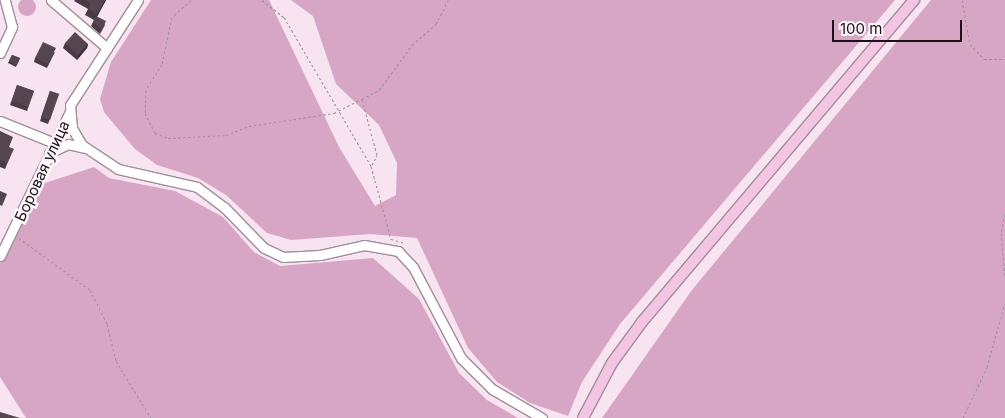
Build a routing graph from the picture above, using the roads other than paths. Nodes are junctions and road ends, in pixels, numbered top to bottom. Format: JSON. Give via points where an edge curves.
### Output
{"nodes":[{"id":1,"x":51,"y":0,"type":"edge"},
{"id":2,"x":138,"y":0,"type":"edge"},
{"id":3,"x":914,"y":0,"type":"edge"},
{"id":4,"x":3,"y":3,"type":"edge"},
{"id":5,"x":107,"y":48,"type":"junction"},
{"id":6,"x":0,"y":54,"type":"edge"},
{"id":7,"x":69,"y":112,"type":"junction"},
{"id":8,"x":0,"y":121,"type":"edge"},
{"id":9,"x":52,"y":142,"type":"junction"},
{"id":10,"x":86,"y":149,"type":"junction"},
{"id":11,"x":48,"y":154,"type":"junction"},
{"id":12,"x":0,"y":256,"type":"edge"},
{"id":13,"x":542,"y":418,"type":"edge"},
{"id":14,"x":583,"y":418,"type":"edge"}],
"edges":[{"from":1,"to":5,"type":"street"},
{"from":2,"to":5,"type":"street","name":"Боровая улица"},
{"from":3,"to":14,"type":"main road","via":[[642,322],[612,363]]},
{"from":4,"to":6,"type":"street","via":[[12,27]]},
{"from":5,"to":7,"type":"street","name":"Боровая улица","via":[[73,98]]},
{"from":7,"to":9,"type":"street","name":"Боровая улица"},
{"from":7,"to":10,"type":"street","via":[[75,136]]},
{"from":8,"to":9,"type":"street"},
{"from":9,"to":11,"type":"street","name":"Боровая улица"},
{"from":10,"to":11,"type":"street","via":[[68,144]]},
{"from":10,"to":13,"type":"street","via":[[118,169],[197,186],[224,207],[264,248],[283,257],[320,255],[364,245],[398,251],[413,267],[460,358],[492,389]]},
{"from":11,"to":12,"type":"street","name":"Боровая улица","via":[[13,235]]}]}
